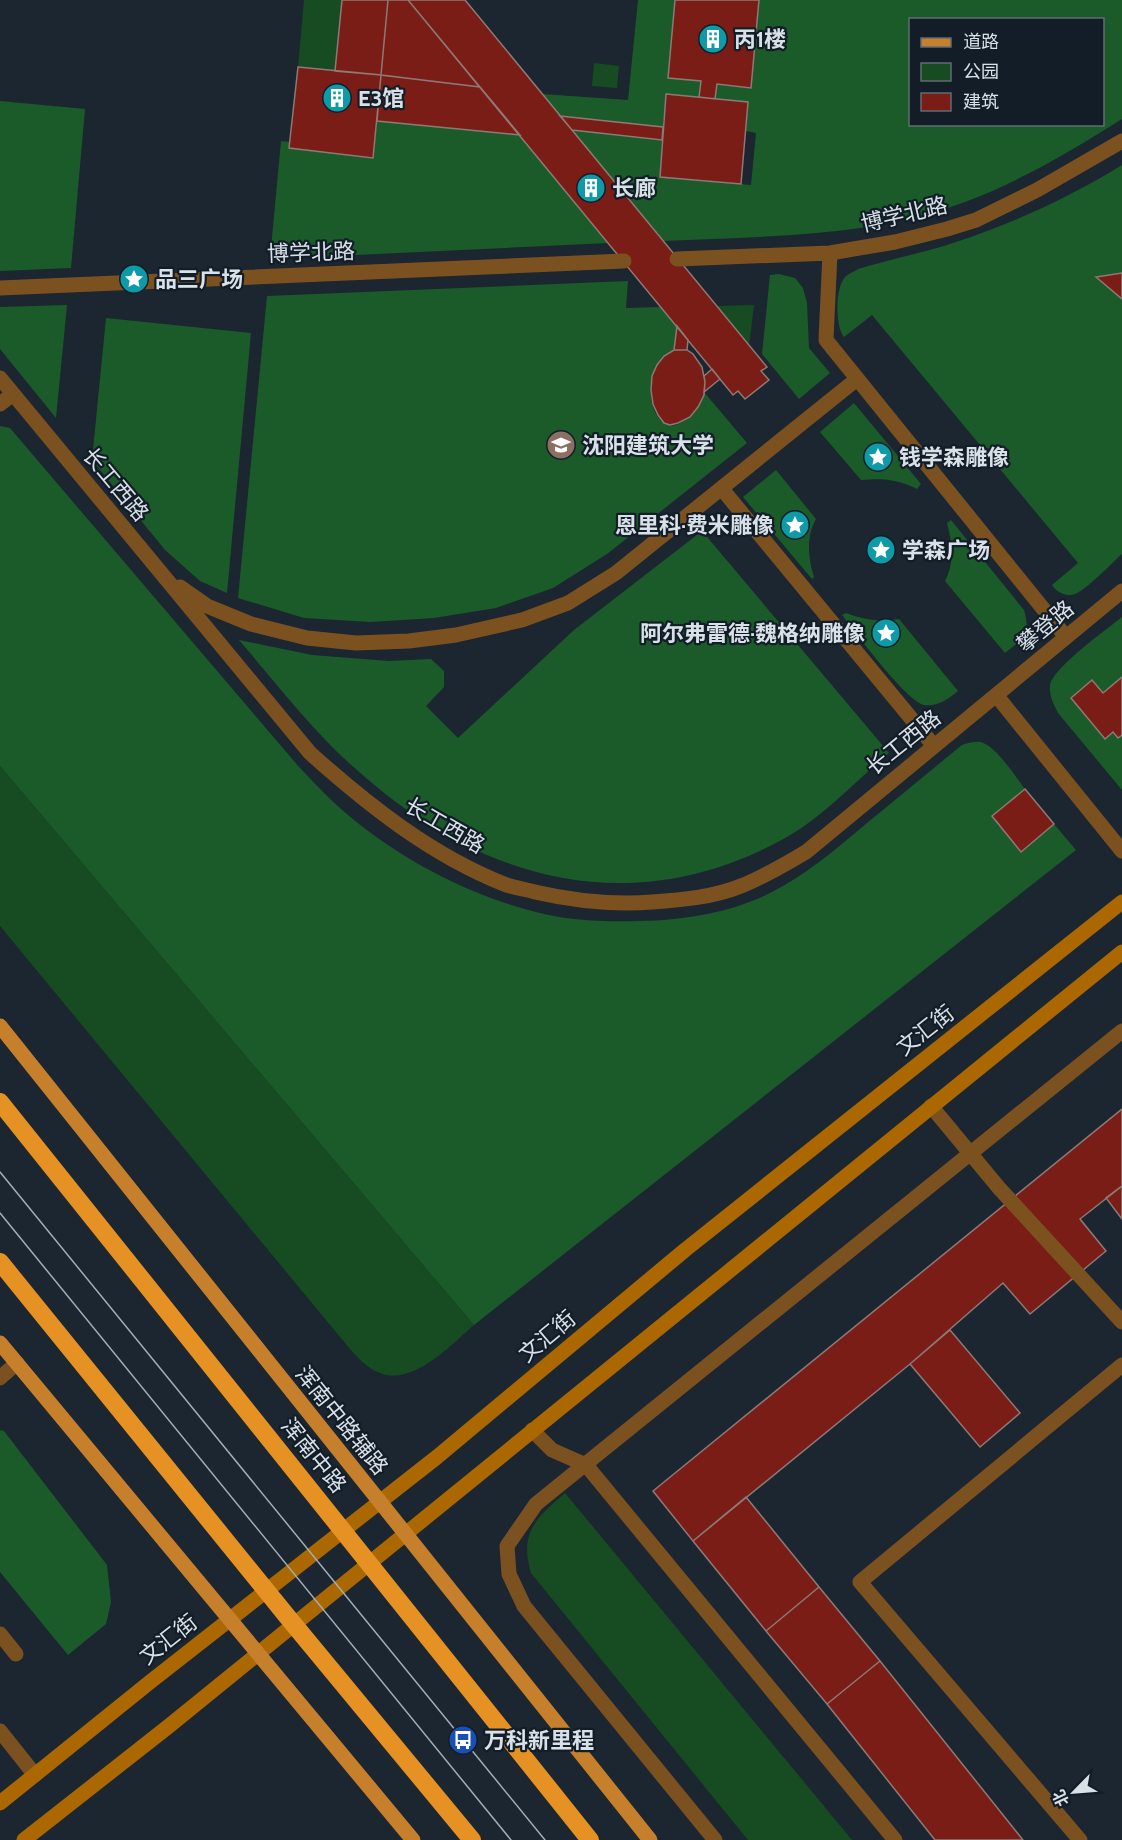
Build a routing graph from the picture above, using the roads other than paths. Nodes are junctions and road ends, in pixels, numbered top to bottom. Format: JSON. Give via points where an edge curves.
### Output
{"nodes":[{"id":1,"x":1122,"y":141,"type":"edge"},
{"id":2,"x":830,"y":253,"type":"junction"},
{"id":3,"x":677,"y":259,"type":"dead end"},
{"id":4,"x":624,"y":261,"type":"dead end"},
{"id":5,"x":0,"y":288,"type":"edge"},
{"id":6,"x":0,"y":378,"type":"edge"},
{"id":7,"x":856,"y":379,"type":"junction"},
{"id":8,"x":13,"y":394,"type":"junction"},
{"id":9,"x":0,"y":404,"type":"edge"},
{"id":10,"x":722,"y":489,"type":"junction"},
{"id":11,"x":162,"y":574,"type":"junction"},
{"id":12,"x":1122,"y":591,"type":"edge"},
{"id":13,"x":1066,"y":637,"type":"junction"},
{"id":14,"x":996,"y":695,"type":"junction"},
{"id":15,"x":934,"y":746,"type":"junction"},
{"id":16,"x":1122,"y":850,"type":"edge"},
{"id":17,"x":1122,"y":902,"type":"edge"},
{"id":18,"x":1122,"y":952,"type":"edge"},
{"id":19,"x":0,"y":1026,"type":"edge"},
{"id":20,"x":1122,"y":1031,"type":"edge"},
{"id":21,"x":0,"y":1102,"type":"edge"},
{"id":22,"x":931,"y":1106,"type":"junction"},
{"id":23,"x":970,"y":1154,"type":"junction"},
{"id":24,"x":0,"y":1262,"type":"edge"},
{"id":25,"x":1122,"y":1322,"type":"edge"},
{"id":26,"x":0,"y":1343,"type":"edge"},
{"id":27,"x":17,"y":1363,"type":"junction"},
{"id":28,"x":1122,"y":1365,"type":"edge"},
{"id":29,"x":0,"y":1378,"type":"edge"},
{"id":30,"x":532,"y":1430,"type":"junction"},
{"id":31,"x":586,"y":1465,"type":"junction"},
{"id":32,"x":379,"y":1502,"type":"junction"},
{"id":33,"x":405,"y":1534,"type":"junction"},
{"id":34,"x":230,"y":1620,"type":"junction"},
{"id":35,"x":0,"y":1634,"type":"edge"},
{"id":36,"x":16,"y":1654,"type":"dead end"},
{"id":37,"x":258,"y":1654,"type":"junction"},
{"id":38,"x":0,"y":1731,"type":"edge"},
{"id":39,"x":35,"y":1775,"type":"junction"},
{"id":40,"x":0,"y":1803,"type":"edge"},
{"id":41,"x":24,"y":1840,"type":"edge"},
{"id":42,"x":413,"y":1840,"type":"edge"},
{"id":43,"x":472,"y":1840,"type":"edge"},
{"id":44,"x":590,"y":1840,"type":"edge"},
{"id":45,"x":650,"y":1840,"type":"edge"},
{"id":46,"x":715,"y":1840,"type":"edge"},
{"id":47,"x":895,"y":1840,"type":"edge"},
{"id":48,"x":1080,"y":1840,"type":"edge"}],
"edges":[{"from":1,"to":2,"type":"lane","name":"博学北路","via":[[1037,190],[976,219],[895,242]]},
{"from":2,"to":3,"type":"lane","name":"博学北路"},
{"from":2,"to":7,"type":"lane","via":[[826,340]]},
{"from":4,"to":5,"type":"lane","name":"博学北路"},
{"from":6,"to":8,"type":"lane","name":"长工西路"},
{"from":7,"to":10,"type":"lane"},
{"from":7,"to":13,"type":"lane"},
{"from":8,"to":9,"type":"lane"},
{"from":8,"to":11,"type":"lane","name":"长工西路"},
{"from":10,"to":11,"type":"lane","via":[[616,573],[568,603],[522,620],[456,635],[367,642],[307,638],[251,624],[207,606]]},
{"from":10,"to":15,"type":"lane"},
{"from":11,"to":15,"type":"lane","name":"长工西路","via":[[310,753],[352,791],[448,856],[506,885],[567,899],[625,904],[683,900],[739,887],[806,852]]},
{"from":12,"to":13,"type":"lane","name":"攀登路"},
{"from":13,"to":14,"type":"lane","name":"攀登路"},
{"from":14,"to":15,"type":"lane","name":"长工西路"},
{"from":14,"to":16,"type":"lane"},
{"from":17,"to":32,"type":"street","name":"文汇街","via":[[685,1250]]},
{"from":18,"to":22,"type":"street"},
{"from":19,"to":32,"type":"main road","name":"浑南中路辅路"},
{"from":20,"to":23,"type":"lane"},
{"from":21,"to":44,"type":"highway","name":"浑南中路"},
{"from":22,"to":23,"type":"lane"},
{"from":22,"to":30,"type":"street"},
{"from":23,"to":25,"type":"lane"},
{"from":23,"to":31,"type":"lane"},
{"from":24,"to":43,"type":"highway"},
{"from":26,"to":27,"type":"main road"},
{"from":27,"to":29,"type":"lane"},
{"from":27,"to":34,"type":"main road"},
{"from":28,"to":48,"type":"lane","via":[[860,1582]]},
{"from":30,"to":31,"type":"lane","via":[[552,1450]]},
{"from":30,"to":33,"type":"street"},
{"from":31,"to":46,"type":"lane","via":[[537,1504],[507,1546],[509,1574],[524,1606]]},
{"from":31,"to":47,"type":"lane"},
{"from":32,"to":33,"type":"main road","name":"浑南中路辅路"},
{"from":32,"to":34,"type":"street","name":"文汇街"},
{"from":33,"to":37,"type":"street"},
{"from":33,"to":45,"type":"main road","name":"浑南中路辅路"},
{"from":34,"to":37,"type":"main road"},
{"from":34,"to":39,"type":"street","name":"文汇街"},
{"from":35,"to":36,"type":"lane"},
{"from":37,"to":41,"type":"street"},
{"from":37,"to":42,"type":"main road"},
{"from":38,"to":39,"type":"lane"},
{"from":39,"to":40,"type":"street","name":"文汇街"}]}
